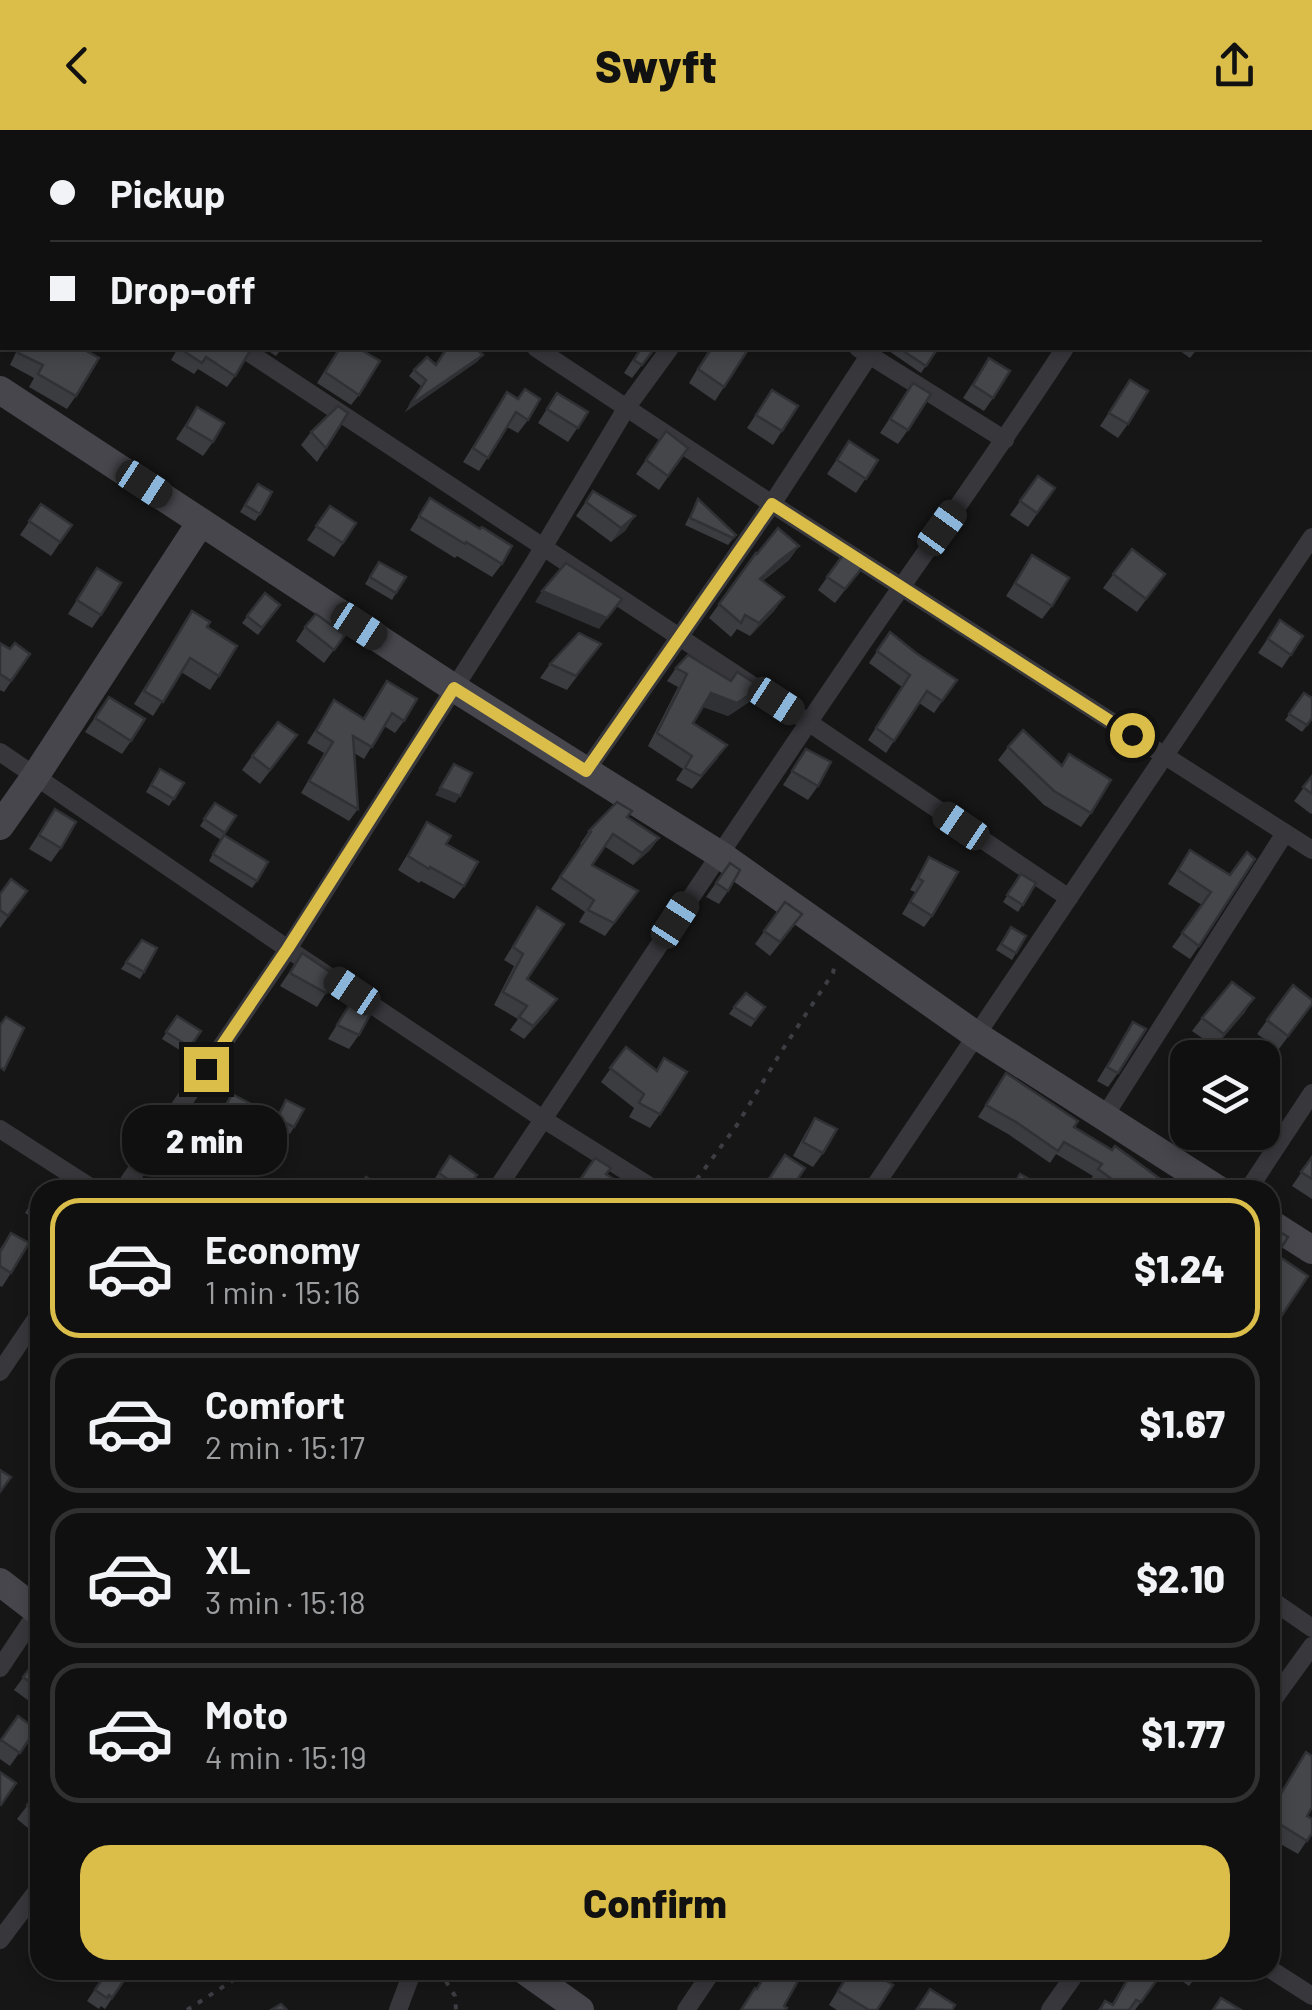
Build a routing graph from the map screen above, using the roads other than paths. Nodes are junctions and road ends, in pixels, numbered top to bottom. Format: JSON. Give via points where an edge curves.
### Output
{"nodes":[{"id":1,"x":245,"y":350,"type":"edge"},
{"id":2,"x":539,"y":350,"type":"edge"},
{"id":3,"x":669,"y":350,"type":"edge"},
{"id":4,"x":867,"y":350,"type":"edge"},
{"id":5,"x":1064,"y":350,"type":"edge"},
{"id":6,"x":0,"y":390,"type":"edge"},
{"id":7,"x":626,"y":407,"type":"junction"},
{"id":8,"x":1005,"y":440,"type":"junction"},
{"id":9,"x":772,"y":504,"type":"junction"},
{"id":10,"x":201,"y":522,"type":"junction"},
{"id":11,"x":1312,"y":538,"type":"edge"},
{"id":12,"x":544,"y":548,"type":"junction"},
{"id":13,"x":901,"y":586,"type":"junction"},
{"id":14,"x":679,"y":638,"type":"junction"},
{"id":15,"x":454,"y":688,"type":"junction"},
{"id":16,"x":808,"y":722,"type":"junction"},
{"id":17,"x":0,"y":752,"type":"edge"},
{"id":18,"x":1165,"y":756,"type":"junction"},
{"id":19,"x":586,"y":771,"type":"junction"},
{"id":20,"x":36,"y":775,"type":"junction"},
{"id":21,"x":0,"y":826,"type":"edge"},
{"id":22,"x":1285,"y":833,"type":"junction"},
{"id":23,"x":1312,"y":850,"type":"edge"},
{"id":24,"x":719,"y":854,"type":"junction"},
{"id":25,"x":1069,"y":898,"type":"junction"},
{"id":26,"x":288,"y":948,"type":"junction"},
{"id":27,"x":976,"y":1036,"type":"junction"},
{"id":28,"x":1312,"y":1093,"type":"edge"},
{"id":29,"x":1104,"y":1117,"type":"junction"},
{"id":30,"x":544,"y":1119,"type":"junction"},
{"id":31,"x":0,"y":1129,"type":"edge"},
{"id":32,"x":79,"y":1180,"type":"edge"},
{"id":33,"x":131,"y":1180,"type":"edge"},
{"id":34,"x":503,"y":1180,"type":"edge"},
{"id":35,"x":640,"y":1180,"type":"edge"},
{"id":36,"x":879,"y":1180,"type":"edge"},
{"id":37,"x":1202,"y":1180,"type":"edge"},
{"id":38,"x":1255,"y":1180,"type":"edge"},
{"id":39,"x":1280,"y":1229,"type":"edge"},
{"id":40,"x":1312,"y":1250,"type":"edge"},
{"id":41,"x":30,"y":1328,"type":"edge"},
{"id":42,"x":0,"y":1372,"type":"edge"},
{"id":43,"x":0,"y":1582,"type":"edge"},
{"id":44,"x":30,"y":1604,"type":"edge"},
{"id":45,"x":1280,"y":1606,"type":"edge"},
{"id":46,"x":30,"y":1624,"type":"edge"},
{"id":47,"x":1312,"y":1628,"type":"edge"},
{"id":48,"x":1312,"y":1646,"type":"edge"},
{"id":49,"x":0,"y":1668,"type":"edge"},
{"id":50,"x":1280,"y":1690,"type":"edge"},
{"id":51,"x":30,"y":1900,"type":"edge"},
{"id":52,"x":0,"y":1940,"type":"edge"},
{"id":53,"x":1280,"y":1976,"type":"edge"},
{"id":54,"x":409,"y":1980,"type":"edge"},
{"id":55,"x":538,"y":1980,"type":"edge"},
{"id":56,"x":706,"y":1980,"type":"edge"},
{"id":57,"x":1071,"y":1980,"type":"edge"},
{"id":58,"x":1312,"y":1996,"type":"edge"},
{"id":59,"x":398,"y":2010,"type":"edge"},
{"id":60,"x":580,"y":2010,"type":"edge"},
{"id":61,"x":686,"y":2010,"type":"edge"},
{"id":62,"x":1050,"y":2010,"type":"edge"}],
"edges":[{"from":1,"to":12,"type":"street"},
{"from":2,"to":7,"type":"street"},
{"from":3,"to":7,"type":"street"},
{"from":4,"to":8,"type":"street"},
{"from":4,"to":9,"type":"street"},
{"from":5,"to":8,"type":"street"},
{"from":6,"to":10,"type":"street"},
{"from":7,"to":9,"type":"street"},
{"from":7,"to":12,"type":"street"},
{"from":8,"to":13,"type":"street"},
{"from":9,"to":13,"type":"street"},
{"from":9,"to":14,"type":"street"},
{"from":10,"to":15,"type":"street"},
{"from":10,"to":20,"type":"street"},
{"from":11,"to":18,"type":"street"},
{"from":12,"to":14,"type":"street"},
{"from":12,"to":15,"type":"street"},
{"from":13,"to":16,"type":"street"},
{"from":13,"to":18,"type":"street"},
{"from":14,"to":16,"type":"street"},
{"from":14,"to":19,"type":"street"},
{"from":15,"to":19,"type":"street"},
{"from":15,"to":26,"type":"street"},
{"from":16,"to":24,"type":"street"},
{"from":16,"to":25,"type":"street"},
{"from":17,"to":20,"type":"street"},
{"from":18,"to":22,"type":"street"},
{"from":18,"to":25,"type":"street"},
{"from":19,"to":24,"type":"street"},
{"from":20,"to":21,"type":"street"},
{"from":20,"to":26,"type":"street"},
{"from":22,"to":23,"type":"street"},
{"from":22,"to":29,"type":"street"},
{"from":24,"to":27,"type":"street"},
{"from":24,"to":30,"type":"street"},
{"from":25,"to":27,"type":"street"},
{"from":26,"to":30,"type":"street"},
{"from":26,"to":33,"type":"street"},
{"from":27,"to":29,"type":"street"},
{"from":27,"to":36,"type":"street"},
{"from":28,"to":38,"type":"street"},
{"from":29,"to":37,"type":"street"},
{"from":30,"to":34,"type":"street"},
{"from":30,"to":35,"type":"street"},
{"from":31,"to":32,"type":"street"},
{"from":39,"to":40,"type":"street"},
{"from":41,"to":42,"type":"street"},
{"from":43,"to":44,"type":"street"},
{"from":45,"to":47,"type":"street"},
{"from":46,"to":49,"type":"street"},
{"from":48,"to":50,"type":"street"},
{"from":51,"to":52,"type":"street"},
{"from":53,"to":58,"type":"street"},
{"from":54,"to":59,"type":"street"},
{"from":55,"to":60,"type":"street"},
{"from":56,"to":61,"type":"street"},
{"from":57,"to":62,"type":"street"}]}
